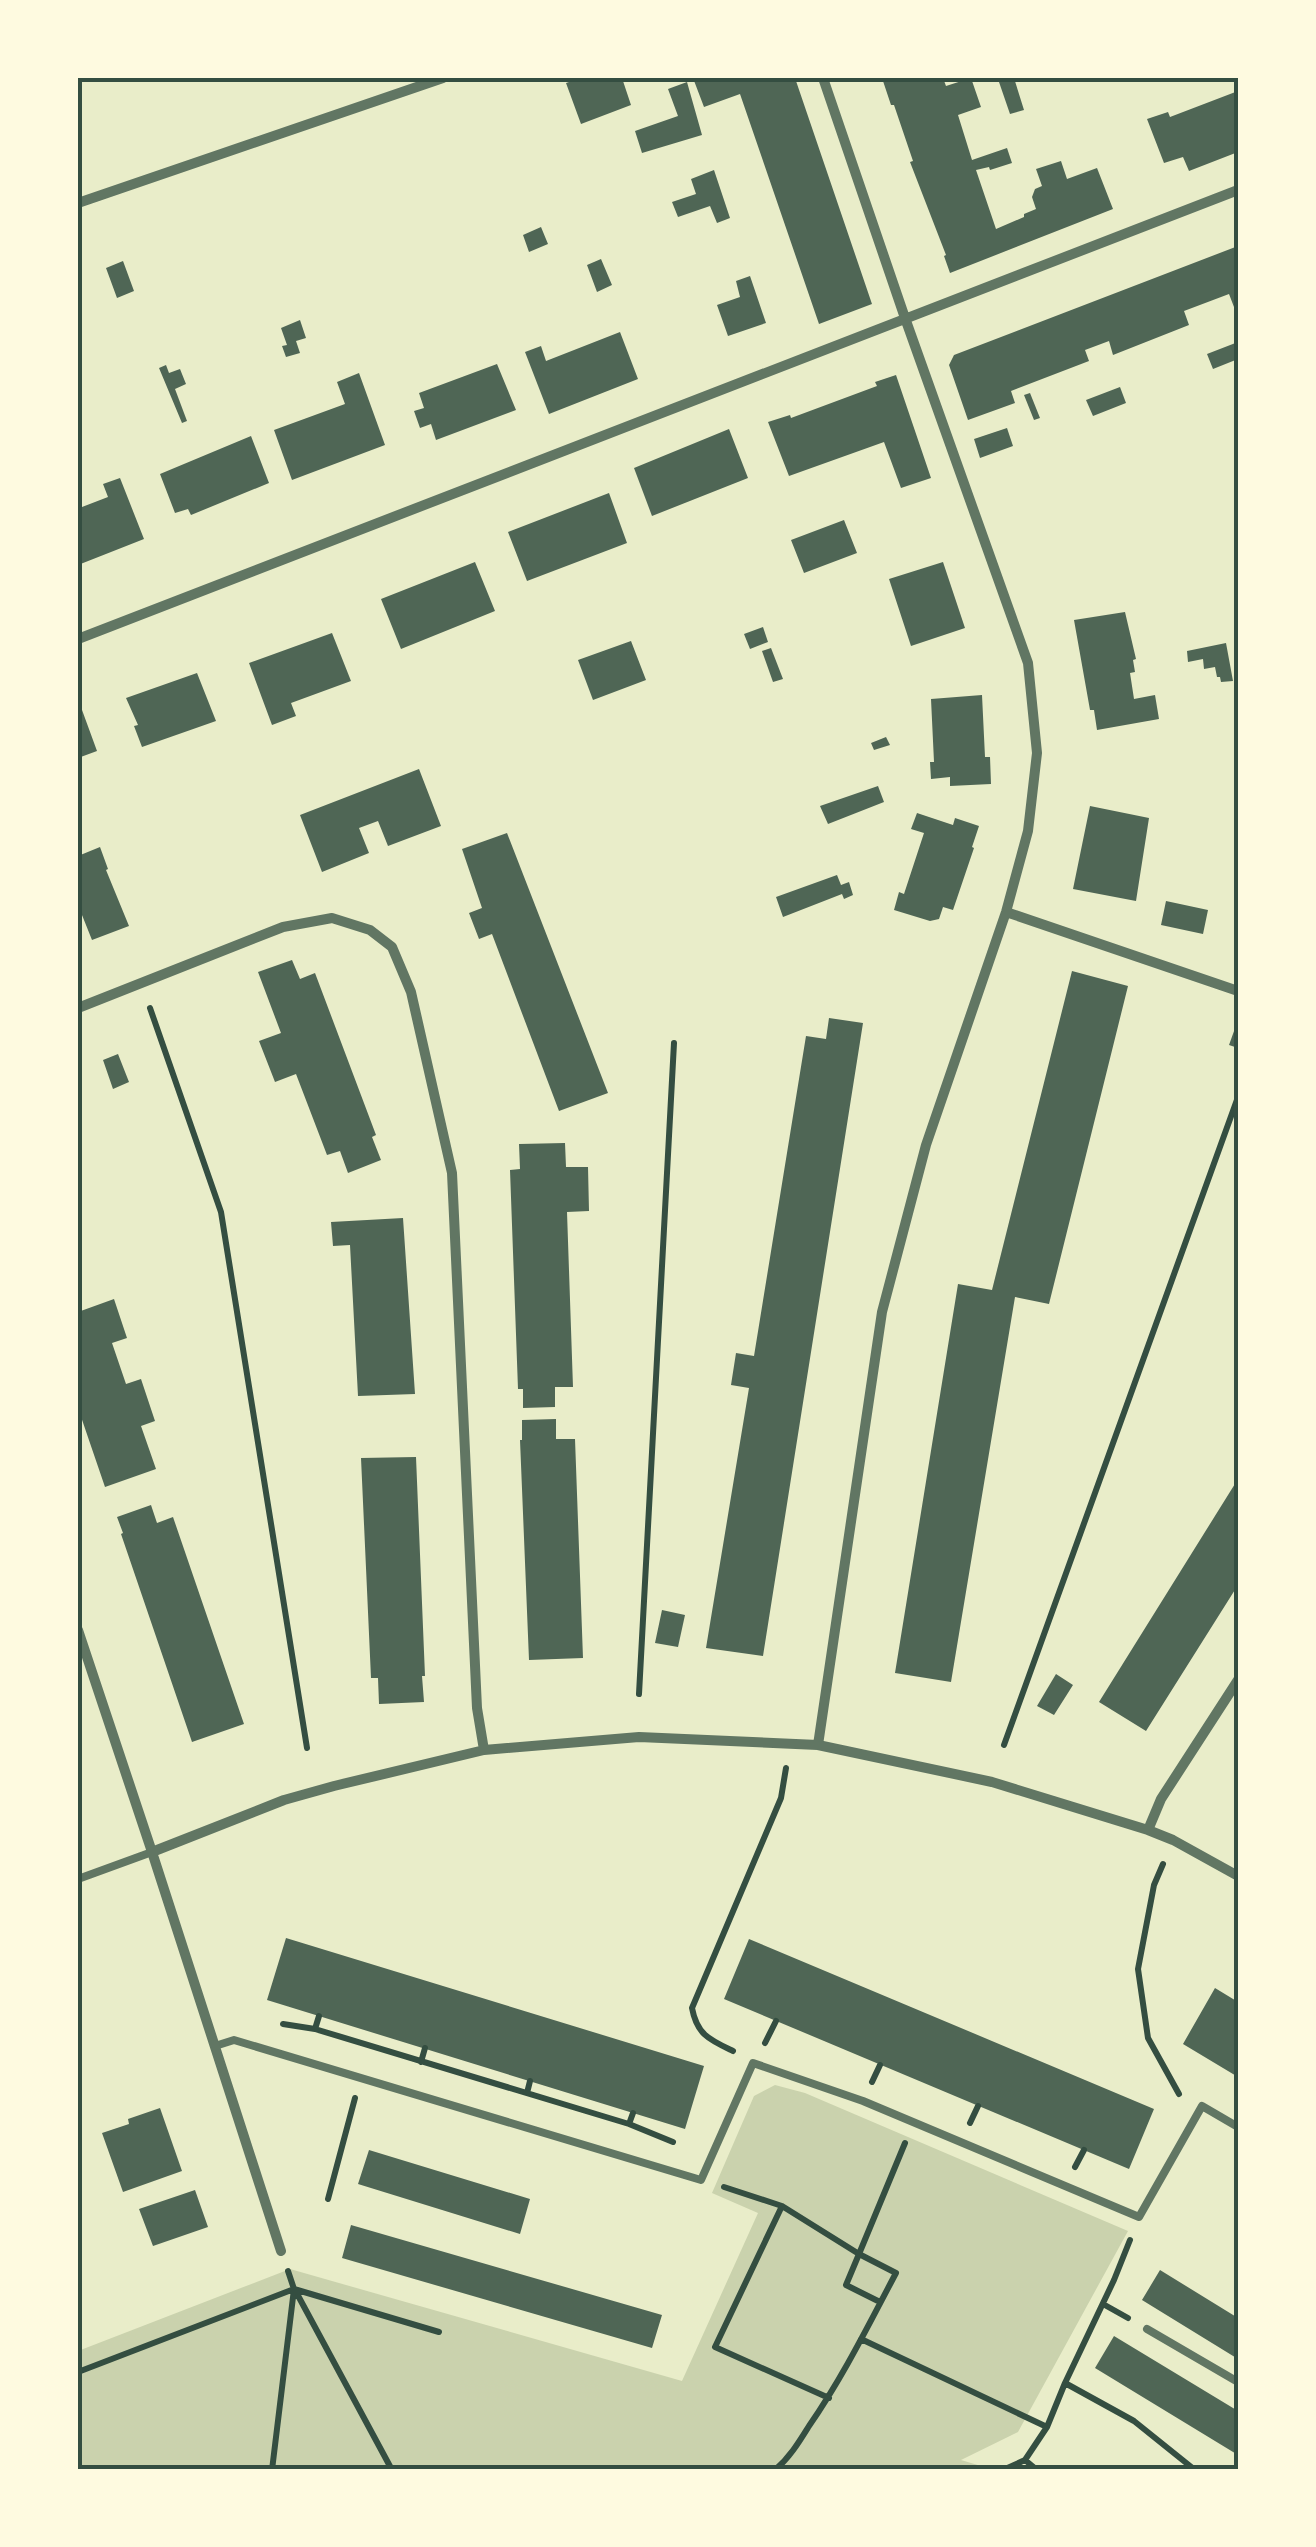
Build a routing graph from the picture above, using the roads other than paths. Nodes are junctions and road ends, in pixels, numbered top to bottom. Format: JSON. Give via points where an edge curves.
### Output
{"nodes":[{"id":1,"x":443,"y":78,"type":"edge"},
{"id":2,"x":824,"y":78,"type":"edge"},
{"id":3,"x":1238,"y":190,"type":"edge"},
{"id":4,"x":78,"y":203,"type":"edge"},
{"id":5,"x":906,"y":318,"type":"junction"},
{"id":6,"x":78,"y":639,"type":"edge"},
{"id":7,"x":1006,"y":912,"type":"junction"},
{"id":8,"x":1238,"y":991,"type":"edge"},
{"id":9,"x":78,"y":1008,"type":"edge"},
{"id":10,"x":78,"y":1630,"type":"edge"},
{"id":11,"x":1238,"y":1680,"type":"edge"},
{"id":12,"x":818,"y":1745,"type":"junction"},
{"id":13,"x":484,"y":1750,"type":"junction"},
{"id":14,"x":1148,"y":1830,"type":"junction"},
{"id":15,"x":152,"y":1852,"type":"junction"},
{"id":16,"x":1238,"y":1876,"type":"edge"},
{"id":17,"x":78,"y":1879,"type":"edge"},
{"id":18,"x":216,"y":2046,"type":"junction"},
{"id":19,"x":1238,"y":2127,"type":"edge"},
{"id":20,"x":281,"y":2252,"type":"road end"},
{"id":21,"x":1147,"y":2329,"type":"dead end"},
{"id":22,"x":1238,"y":2382,"type":"edge"}],
"edges":[{"from":1,"to":4,"type":"street"},
{"from":2,"to":5,"type":"street"},
{"from":3,"to":5,"type":"street"},
{"from":5,"to":6,"type":"street"},
{"from":5,"to":7,"type":"street","via":[[1028,663],[1037,753],[1028,830]]},
{"from":7,"to":8,"type":"street"},
{"from":7,"to":12,"type":"street","via":[[926,1146],[882,1312]]},
{"from":9,"to":13,"type":"street","via":[[283,927],[332,918],[370,930],[392,948],[410,992],[452,1173]]},
{"from":10,"to":15,"type":"street"},
{"from":11,"to":14,"type":"street"},
{"from":12,"to":13,"type":"street","via":[[639,1738]]},
{"from":12,"to":14,"type":"street","via":[[992,1782]]},
{"from":13,"to":15,"type":"street","via":[[284,1800]]},
{"from":14,"to":16,"type":"street"},
{"from":15,"to":17,"type":"lane"},
{"from":15,"to":18,"type":"street"},
{"from":18,"to":19,"type":"lane","via":[[234,2040],[701,2180],[754,2063],[863,2100],[1139,2218],[1202,2106]]},
{"from":18,"to":20,"type":"street"},
{"from":21,"to":22,"type":"lane"}]}
